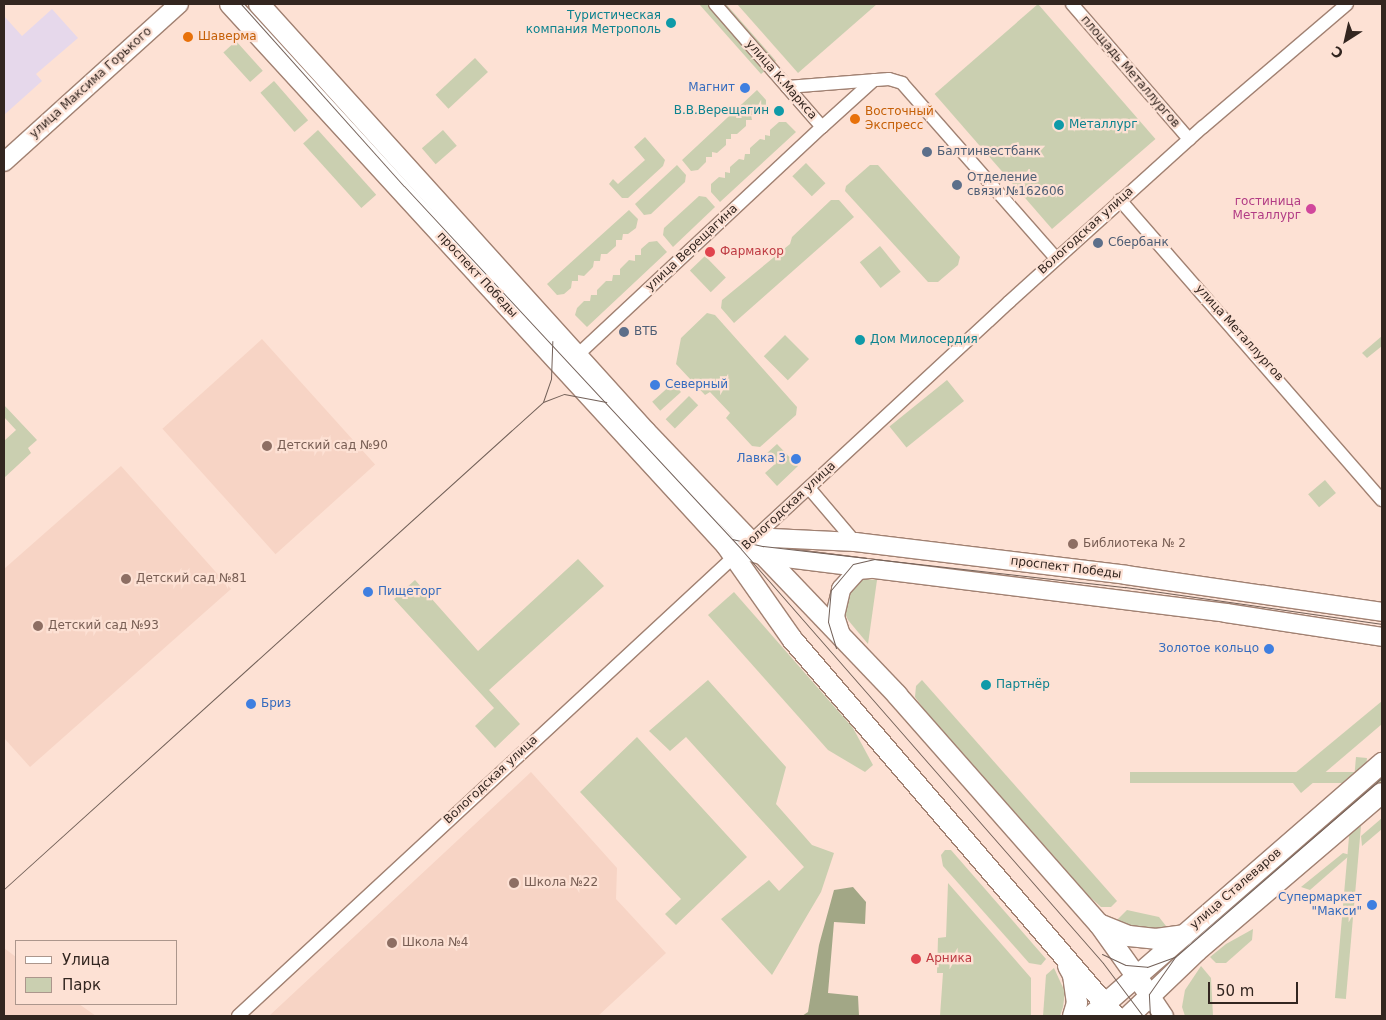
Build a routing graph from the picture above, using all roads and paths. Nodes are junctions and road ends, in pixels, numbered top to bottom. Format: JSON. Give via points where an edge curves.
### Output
{"nodes":[{"id":1,"x":179,"y":4,"type":"edge"},
{"id":2,"x":230,"y":4,"type":"edge"},
{"id":3,"x":259,"y":4,"type":"edge"},
{"id":4,"x":715,"y":4,"type":"edge"},
{"id":5,"x":1072,"y":4,"type":"edge"},
{"id":6,"x":1346,"y":4,"type":"edge"},
{"id":7,"x":874,"y":80,"type":"junction"},
{"id":8,"x":787,"y":87,"type":"junction"},
{"id":9,"x":822,"y":127,"type":"junction"},
{"id":10,"x":1189,"y":139,"type":"junction"},
{"id":11,"x":4,"y":162,"type":"edge"},
{"id":12,"x":1120,"y":200,"type":"junction"},
{"id":13,"x":1056,"y":258,"type":"junction"},
{"id":14,"x":578,"y":355,"type":"junction"},
{"id":15,"x":563,"y":368,"type":"junction"},
{"id":16,"x":1357,"y":467,"type":"junction"},
{"id":17,"x":809,"y":488,"type":"junction"},
{"id":18,"x":1382,"y":492,"type":"edge"},
{"id":19,"x":1382,"y":500,"type":"edge"},
{"id":20,"x":855,"y":542,"type":"junction"},
{"id":21,"x":742,"y":550,"type":"junction"},
{"id":22,"x":881,"y":568,"type":"junction"},
{"id":23,"x":796,"y":588,"type":"junction"},
{"id":24,"x":768,"y":607,"type":"junction"},
{"id":25,"x":1382,"y":612,"type":"edge"},
{"id":26,"x":1382,"y":637,"type":"edge"},
{"id":27,"x":842,"y":638,"type":"junction"},
{"id":28,"x":1382,"y":764,"type":"edge"},
{"id":29,"x":1382,"y":793,"type":"edge"},
{"id":30,"x":1098,"y":924,"type":"junction"},
{"id":31,"x":1184,"y":935,"type":"junction"},
{"id":32,"x":1062,"y":955,"type":"junction"},
{"id":33,"x":1135,"y":978,"type":"junction"},
{"id":34,"x":1150,"y":994,"type":"junction"},
{"id":35,"x":1104,"y":1012,"type":"edge"},
{"id":36,"x":238,"y":1016,"type":"edge"},
{"id":37,"x":1073,"y":1016,"type":"edge"},
{"id":38,"x":1129,"y":1016,"type":"edge"},
{"id":39,"x":1164,"y":1016,"type":"edge"}],
"edges":[{"from":1,"to":11,"type":"street","name":"улица Максима Горького"},
{"from":2,"to":15,"type":"main road","name":"проспект Победы"},
{"from":3,"to":14,"type":"main road","name":"проспект Победы"},
{"from":4,"to":8,"type":"street","name":"улица К.Маркса"},
{"from":5,"to":10,"type":"street","name":"площадь Металлургов"},
{"from":6,"to":10,"type":"street","name":"Вологодская улица"},
{"from":7,"to":8,"type":"street"},
{"from":7,"to":9,"type":"street","name":"улица К.Маркса"},
{"from":7,"to":13,"type":"street","via":[[889,79],[902,83]]},
{"from":8,"to":9,"type":"street","name":"улица К.Маркса"},
{"from":9,"to":14,"type":"street","name":"улица Верещагина"},
{"from":10,"to":12,"type":"street","name":"Вологодская улица"},
{"from":12,"to":13,"type":"street","name":"Вологодская улица"},
{"from":12,"to":16,"type":"street","name":"улица Металлургов"},
{"from":13,"to":17,"type":"street","name":"Вологодская улица"},
{"from":14,"to":15,"type":"street","name":"улица Верещагина"},
{"from":14,"to":21,"type":"main road","name":"проспект Победы"},
{"from":15,"to":21,"type":"main road","name":"проспект Победы"},
{"from":16,"to":18,"type":"street","name":"улица Металлургов"},
{"from":16,"to":19,"type":"street","name":"улица Металлургов"},
{"from":17,"to":20,"type":"street"},
{"from":17,"to":21,"type":"street","name":"Вологодская улица"},
{"from":20,"to":21,"type":"street","name":"проспект Победы","via":[[772,538]]},
{"from":20,"to":25,"type":"street","name":"проспект Победы","via":[[1126,575]]},
{"from":21,"to":22,"type":"street","name":"проспект Победы"},
{"from":21,"to":23,"type":"main road","name":"проспект Победы"},
{"from":21,"to":24,"type":"main road","name":"проспект Победы"},
{"from":21,"to":36,"type":"street","name":"Вологодская улица"},
{"from":22,"to":26,"type":"street","name":"проспект Победы"},
{"from":22,"to":27,"type":"street","via":[[858,570],[841,588],[835,616]]},
{"from":23,"to":24,"type":"main road","via":[[777,586],[768,598]]},
{"from":23,"to":27,"type":"main road","name":"проспект Победы"},
{"from":24,"to":32,"type":"main road","name":"проспект Победы"},
{"from":27,"to":30,"type":"main road","name":"проспект Победы","via":[[897,695]]},
{"from":28,"to":31,"type":"main road","name":"улица Сталеваров"},
{"from":29,"to":34,"type":"main road","name":"улица Сталеваров"},
{"from":30,"to":31,"type":"main road","via":[[1128,936],[1156,939]]},
{"from":30,"to":33,"type":"main road","name":"проспект Победы"},
{"from":31,"to":33,"type":"main road","name":"улица Сталеваров"},
{"from":32,"to":35,"type":"main road","name":"проспект Победы"},
{"from":32,"to":37,"type":"main road","via":[[1073,975],[1077,1003]]},
{"from":33,"to":34,"type":"main road","name":"проспект Победы"},
{"from":33,"to":35,"type":"main road","name":"улица Сталеваров"},
{"from":34,"to":38,"type":"main road","name":"улица Сталеваров"},
{"from":34,"to":39,"type":"street","name":"проспект Победы"}]}
